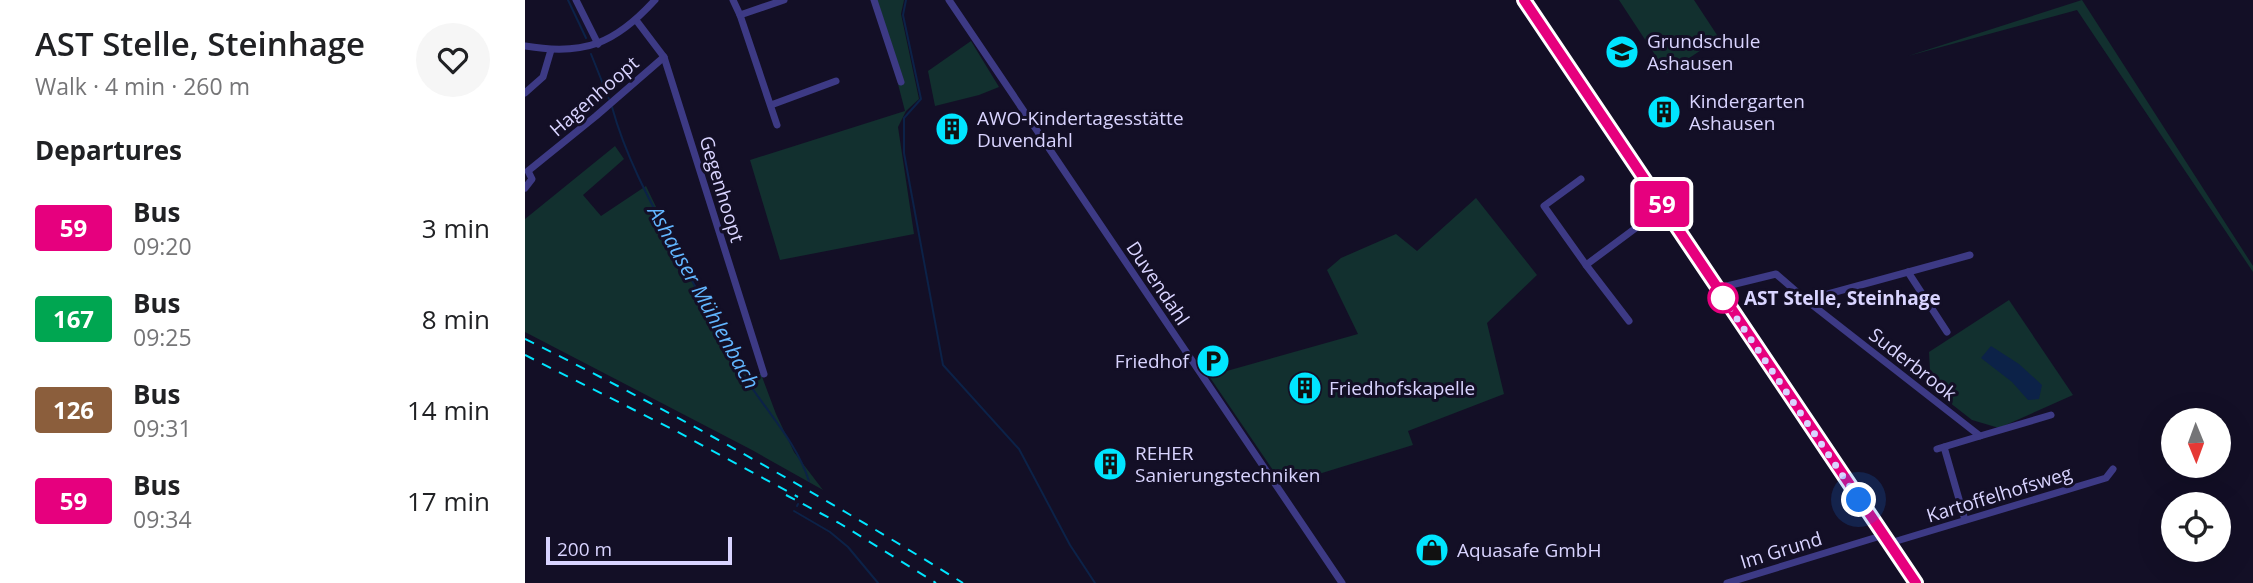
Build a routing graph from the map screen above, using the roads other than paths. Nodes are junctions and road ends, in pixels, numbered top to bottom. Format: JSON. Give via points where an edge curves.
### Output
{"nodes":[{"id":1,"x":576,"y":0,"type":"edge"},
{"id":2,"x":655,"y":0,"type":"edge"},
{"id":3,"x":733,"y":0,"type":"edge"},
{"id":4,"x":784,"y":0,"type":"edge"},
{"id":5,"x":874,"y":0,"type":"edge"},
{"id":6,"x":949,"y":0,"type":"edge"},
{"id":7,"x":1524,"y":0,"type":"edge"},
{"id":8,"x":740,"y":15,"type":"junction"},
{"id":9,"x":636,"y":20,"type":"junction"},
{"id":10,"x":599,"y":44,"type":"junction"},
{"id":11,"x":527,"y":47,"type":"edge"},
{"id":12,"x":551,"y":50,"type":"junction"},
{"id":13,"x":664,"y":57,"type":"junction"},
{"id":14,"x":836,"y":80,"type":"dead end"},
{"id":15,"x":901,"y":82,"type":"dead end"},
{"id":16,"x":525,"y":93,"type":"edge"},
{"id":17,"x":771,"y":105,"type":"junction"},
{"id":18,"x":777,"y":125,"type":"dead end"},
{"id":19,"x":1581,"y":179,"type":"dead end"},
{"id":20,"x":525,"y":188,"type":"edge"},
{"id":21,"x":1664,"y":207,"type":"junction"},
{"id":22,"x":1970,"y":255,"type":"dead end"},
{"id":23,"x":1586,"y":265,"type":"junction"},
{"id":24,"x":1908,"y":272,"type":"junction"},
{"id":25,"x":1719,"y":292,"type":"junction"},
{"id":26,"x":1806,"y":300,"type":"junction"},
{"id":27,"x":1629,"y":321,"type":"dead end"},
{"id":28,"x":1947,"y":332,"type":"dead end"},
{"id":29,"x":764,"y":374,"type":"dead end"},
{"id":30,"x":2052,"y":415,"type":"dead end"},
{"id":31,"x":1980,"y":436,"type":"junction"},
{"id":32,"x":2113,"y":469,"type":"dead end"},
{"id":33,"x":1965,"y":520,"type":"junction"},
{"id":34,"x":1884,"y":535,"type":"junction"},
{"id":35,"x":1890,"y":543,"type":"junction"},
{"id":36,"x":1342,"y":583,"type":"edge"},
{"id":37,"x":1727,"y":583,"type":"edge"},
{"id":38,"x":1916,"y":583,"type":"edge"}],
"edges":[{"from":1,"to":10,"type":"street"},
{"from":2,"to":9,"type":"street"},
{"from":3,"to":8,"type":"street"},
{"from":4,"to":8,"type":"street"},
{"from":5,"to":15,"type":"street"},
{"from":6,"to":36,"type":"street","name":"Duvendahl"},
{"from":7,"to":21,"type":"street"},
{"from":8,"to":17,"type":"street"},
{"from":9,"to":10,"type":"street"},
{"from":9,"to":13,"type":"street","name":"Gegenhoopt"},
{"from":10,"to":12,"type":"street"},
{"from":11,"to":12,"type":"street"},
{"from":12,"to":16,"type":"street","via":[[543,77]]},
{"from":13,"to":20,"type":"street","name":"Hagenhoopt","via":[[528,171],[532,178]]},
{"from":13,"to":29,"type":"street","name":"Gegenhoopt"},
{"from":14,"to":17,"type":"street"},
{"from":17,"to":18,"type":"street"},
{"from":19,"to":23,"type":"street","via":[[1545,206]]},
{"from":21,"to":23,"type":"street"},
{"from":21,"to":25,"type":"street"},
{"from":22,"to":24,"type":"street"},
{"from":23,"to":27,"type":"street"},
{"from":24,"to":26,"type":"street"},
{"from":24,"to":28,"type":"street"},
{"from":25,"to":26,"type":"street","name":"Suderbrook","via":[[1776,274]]},
{"from":25,"to":34,"type":"street"},
{"from":26,"to":31,"type":"street","name":"Suderbrook"},
{"from":30,"to":31,"type":"street"},
{"from":31,"to":33,"type":"street","via":[[1940,448]]},
{"from":32,"to":33,"type":"street","name":"Kartoffelhofsweg","via":[[2106,478]]},
{"from":33,"to":35,"type":"street","name":"Kartoffelhofsweg"},
{"from":34,"to":35,"type":"street"},
{"from":34,"to":37,"type":"street","name":"Im Grund"},
{"from":35,"to":38,"type":"street"}]}
